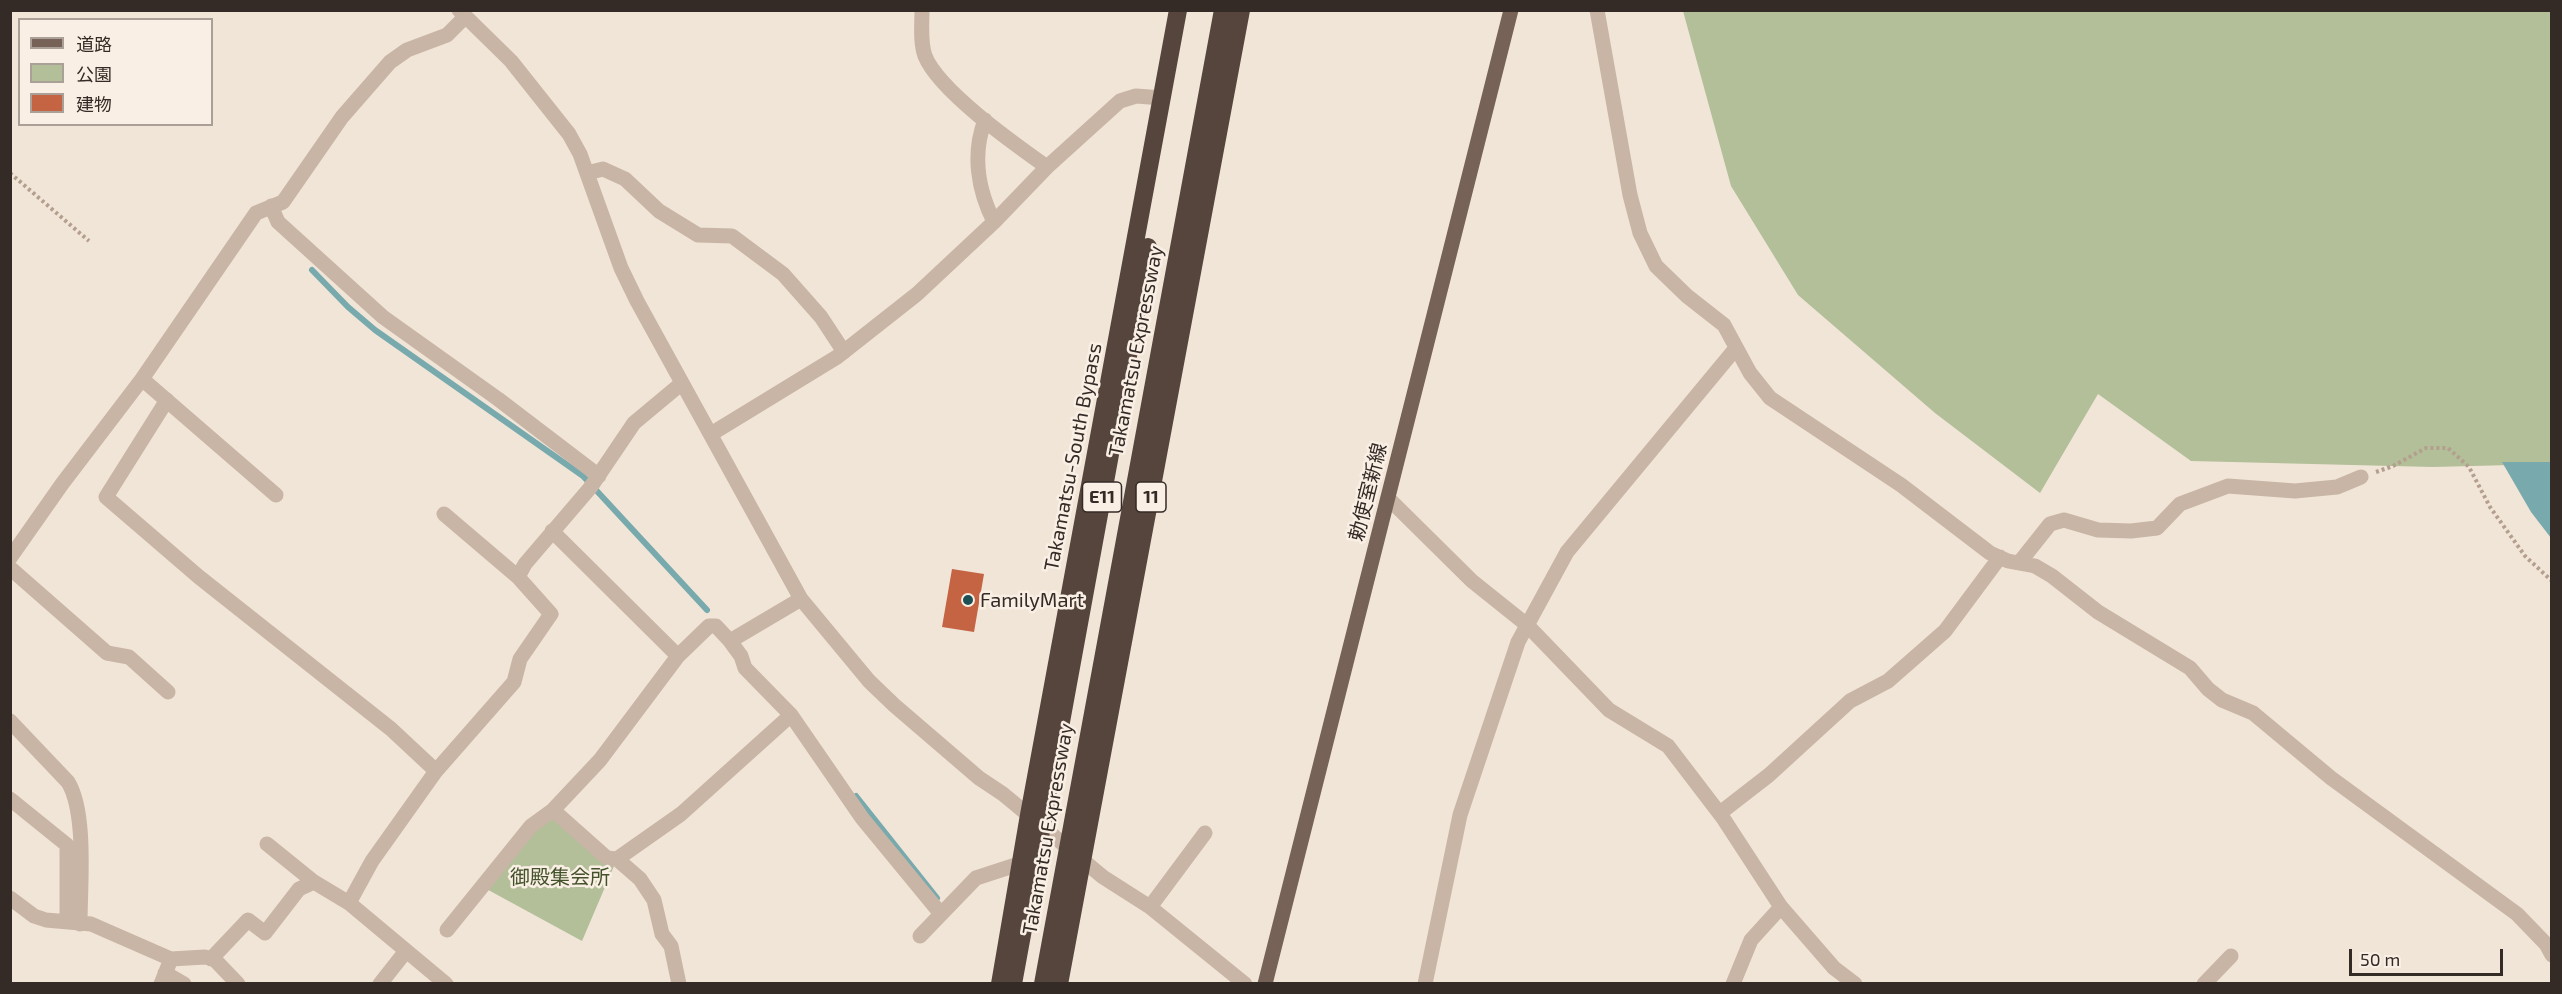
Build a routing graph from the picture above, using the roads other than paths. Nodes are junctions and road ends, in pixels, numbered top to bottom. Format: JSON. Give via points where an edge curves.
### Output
{"nodes":[{"id":1,"x":922,"y":10,"type":"edge"},
{"id":2,"x":1178,"y":10,"type":"edge"},
{"id":3,"x":1191,"y":10,"type":"edge"},
{"id":4,"x":1223,"y":10,"type":"edge"},
{"id":5,"x":1241,"y":10,"type":"edge"},
{"id":6,"x":1511,"y":10,"type":"edge"},
{"id":7,"x":1597,"y":10,"type":"edge"},
{"id":8,"x":462,"y":14,"type":"edge"},
{"id":9,"x":1163,"y":98,"type":"junction"},
{"id":10,"x":985,"y":120,"type":"junction"},
{"id":11,"x":1047,"y":167,"type":"junction"},
{"id":12,"x":587,"y":173,"type":"junction"},
{"id":13,"x":271,"y":206,"type":"junction"},
{"id":14,"x":994,"y":222,"type":"junction"},
{"id":15,"x":1736,"y":348,"type":"junction"},
{"id":16,"x":844,"y":352,"type":"junction"},
{"id":17,"x":142,"y":379,"type":"junction"},
{"id":18,"x":682,"y":383,"type":"junction"},
{"id":19,"x":167,"y":400,"type":"junction"},
{"id":20,"x":711,"y":434,"type":"junction"},
{"id":21,"x":2361,"y":477,"type":"road end"},
{"id":22,"x":595,"y":482,"type":"junction"},
{"id":23,"x":276,"y":495,"type":"dead end"},
{"id":24,"x":1388,"y":498,"type":"junction"},
{"id":25,"x":444,"y":514,"type":"dead end"},
{"id":26,"x":552,"y":531,"type":"junction"},
{"id":27,"x":2000,"y":557,"type":"junction"},
{"id":28,"x":10,"y":558,"type":"edge"},
{"id":29,"x":2019,"y":563,"type":"junction"},
{"id":30,"x":10,"y":568,"type":"edge"},
{"id":31,"x":518,"y":577,"type":"junction"},
{"id":32,"x":801,"y":599,"type":"junction"},
{"id":33,"x":1527,"y":625,"type":"junction"},
{"id":34,"x":730,"y":641,"type":"junction"},
{"id":35,"x":678,"y":656,"type":"junction"},
{"id":36,"x":168,"y":692,"type":"dead end"},
{"id":37,"x":791,"y":716,"type":"junction"},
{"id":38,"x":10,"y":721,"type":"edge"},
{"id":39,"x":436,"y":771,"type":"junction"},
{"id":40,"x":10,"y":799,"type":"edge"},
{"id":41,"x":553,"y":810,"type":"junction"},
{"id":42,"x":1719,"y":813,"type":"junction"},
{"id":43,"x":1029,"y":815,"type":"junction"},
{"id":44,"x":1205,"y":833,"type":"dead end"},
{"id":45,"x":267,"y":844,"type":"dead end"},
{"id":46,"x":612,"y":859,"type":"junction"},
{"id":47,"x":1083,"y":860,"type":"junction"},
{"id":48,"x":1022,"y":863,"type":"junction"},
{"id":49,"x":314,"y":882,"type":"junction"},
{"id":50,"x":10,"y":898,"type":"edge"},
{"id":51,"x":349,"y":903,"type":"junction"},
{"id":52,"x":1150,"y":907,"type":"junction"},
{"id":53,"x":1781,"y":907,"type":"junction"},
{"id":54,"x":941,"y":914,"type":"junction"},
{"id":55,"x":74,"y":923,"type":"junction"},
{"id":56,"x":447,"y":930,"type":"dead end"},
{"id":57,"x":920,"y":936,"type":"dead end"},
{"id":58,"x":406,"y":951,"type":"junction"},
{"id":59,"x":2552,"y":955,"type":"edge"},
{"id":60,"x":2231,"y":956,"type":"dead end"},
{"id":61,"x":211,"y":959,"type":"junction"},
{"id":62,"x":166,"y":972,"type":"edge"},
{"id":63,"x":184,"y":984,"type":"edge"},
{"id":64,"x":237,"y":984,"type":"edge"},
{"id":65,"x":380,"y":984,"type":"edge"},
{"id":66,"x":446,"y":984,"type":"edge"},
{"id":67,"x":679,"y":984,"type":"edge"},
{"id":68,"x":1000,"y":984,"type":"edge"},
{"id":69,"x":1013,"y":984,"type":"edge"},
{"id":70,"x":1043,"y":984,"type":"edge"},
{"id":71,"x":1059,"y":984,"type":"edge"},
{"id":72,"x":1245,"y":984,"type":"edge"},
{"id":73,"x":1265,"y":984,"type":"edge"},
{"id":74,"x":1425,"y":984,"type":"edge"},
{"id":75,"x":1733,"y":984,"type":"edge"},
{"id":76,"x":1855,"y":984,"type":"edge"},
{"id":77,"x":2204,"y":984,"type":"edge"}],
"edges":[{"from":1,"to":10,"type":"street","via":[[923,44],[931,66]]},
{"from":2,"to":9,"type":"highway","name":"Takamatsu-South Bypass"},
{"from":3,"to":69,"type":"highway","name":"Takamatsu Expressway","number":"E11"},
{"from":4,"to":70,"type":"highway","name":"Takamatsu Expressway","number":"E11"},
{"from":5,"to":47,"type":"highway","number":"11"},
{"from":6,"to":24,"type":"main road","name":"勅使室新線"},
{"from":7,"to":15,"type":"street","via":[[1640,233],[1656,266],[1724,325]]},
{"from":8,"to":12,"type":"street","via":[[511,61],[550,108],[580,154]]},
{"from":8,"to":13,"type":"street","via":[[447,35],[407,50],[390,62],[342,117],[283,202]]},
{"from":9,"to":11,"type":"street","via":[[1136,96],[1120,101]]},
{"from":9,"to":43,"type":"highway","name":"Takamatsu-South Bypass"},
{"from":10,"to":11,"type":"street"},
{"from":10,"to":14,"type":"street","via":[[980,134],[979,178],[983,200]]},
{"from":11,"to":14,"type":"street"},
{"from":12,"to":16,"type":"street","via":[[603,169],[625,179],[659,211],[698,235],[732,236],[783,274],[821,317]]},
{"from":12,"to":18,"type":"street","via":[[621,268]]},
{"from":13,"to":17,"type":"street","via":[[256,213]]},
{"from":13,"to":22,"type":"street","via":[[278,222],[382,317],[498,399]]},
{"from":14,"to":16,"type":"street","via":[[916,294]]},
{"from":15,"to":27,"type":"street","via":[[1770,398],[1902,485]]},
{"from":15,"to":33,"type":"street","via":[[1567,552]]},
{"from":16,"to":20,"type":"street"},
{"from":17,"to":19,"type":"street"},
{"from":17,"to":28,"type":"street"},
{"from":18,"to":20,"type":"street"},
{"from":18,"to":22,"type":"street","via":[[634,423]]},
{"from":19,"to":23,"type":"street"},
{"from":19,"to":39,"type":"street","via":[[106,497],[199,577],[391,729]]},
{"from":20,"to":32,"type":"street"},
{"from":21,"to":29,"type":"street","via":[[2337,487],[2295,491],[2228,486],[2180,504],[2157,528],[2098,531],[2064,520],[2050,524]]},
{"from":22,"to":26,"type":"street"},
{"from":24,"to":33,"type":"street","via":[[1472,581]]},
{"from":24,"to":73,"type":"main road","name":"勅使室新線"},
{"from":25,"to":31,"type":"street"},
{"from":26,"to":31,"type":"street"},
{"from":26,"to":35,"type":"street"},
{"from":27,"to":29,"type":"street"},
{"from":27,"to":42,"type":"street","via":[[1945,630],[1888,681],[1850,701],[1769,775]]},
{"from":29,"to":59,"type":"street","via":[[2035,566],[2052,576],[2098,612],[2190,668],[2222,700],[2266,722],[2331,778],[2517,914]]},
{"from":30,"to":36,"type":"street","via":[[107,653],[129,657]]},
{"from":31,"to":39,"type":"street","via":[[551,614],[520,659],[514,682]]},
{"from":32,"to":34,"type":"street"},
{"from":32,"to":43,"type":"street","via":[[894,705]]},
{"from":33,"to":42,"type":"street","via":[[1609,710],[1668,746]]},
{"from":33,"to":74,"type":"street","via":[[1460,815]]},
{"from":34,"to":35,"type":"street","via":[[716,626],[709,626]]},
{"from":34,"to":37,"type":"street","via":[[745,668]]},
{"from":35,"to":41,"type":"street","via":[[600,760]]},
{"from":37,"to":46,"type":"street","via":[[681,814]]},
{"from":37,"to":54,"type":"street","via":[[862,818]]},
{"from":38,"to":55,"type":"street","via":[[75,793],[80,835]]},
{"from":39,"to":51,"type":"street","via":[[372,861]]},
{"from":40,"to":55,"type":"street","via":[[67,845]]},
{"from":41,"to":46,"type":"street"},
{"from":41,"to":56,"type":"street","via":[[531,826]]},
{"from":42,"to":53,"type":"street"},
{"from":43,"to":47,"type":"street"},
{"from":43,"to":48,"type":"highway","name":"Takamatsu-South Bypass"},
{"from":44,"to":52,"type":"street"},
{"from":45,"to":49,"type":"street"},
{"from":46,"to":67,"type":"street","via":[[640,879],[654,900],[662,934],[671,946]]},
{"from":47,"to":52,"type":"street"},
{"from":47,"to":71,"type":"highway","number":"11"},
{"from":48,"to":54,"type":"street","via":[[976,878]]},
{"from":48,"to":68,"type":"highway","name":"Takamatsu-South Bypass"},
{"from":49,"to":51,"type":"street"},
{"from":49,"to":61,"type":"street","via":[[299,889],[265,933],[248,920]]},
{"from":50,"to":55,"type":"street","via":[[46,920]]},
{"from":51,"to":58,"type":"street"},
{"from":52,"to":72,"type":"street"},
{"from":53,"to":75,"type":"street","via":[[1751,940]]},
{"from":53,"to":76,"type":"street","via":[[1834,968]]},
{"from":54,"to":57,"type":"street"},
{"from":55,"to":62,"type":"street","via":[[91,924]]},
{"from":58,"to":65,"type":"street"},
{"from":58,"to":66,"type":"street"},
{"from":60,"to":77,"type":"street"},
{"from":61,"to":62,"type":"street"},
{"from":61,"to":64,"type":"street","via":[[219,962]]},
{"from":62,"to":63,"type":"street"}]}
